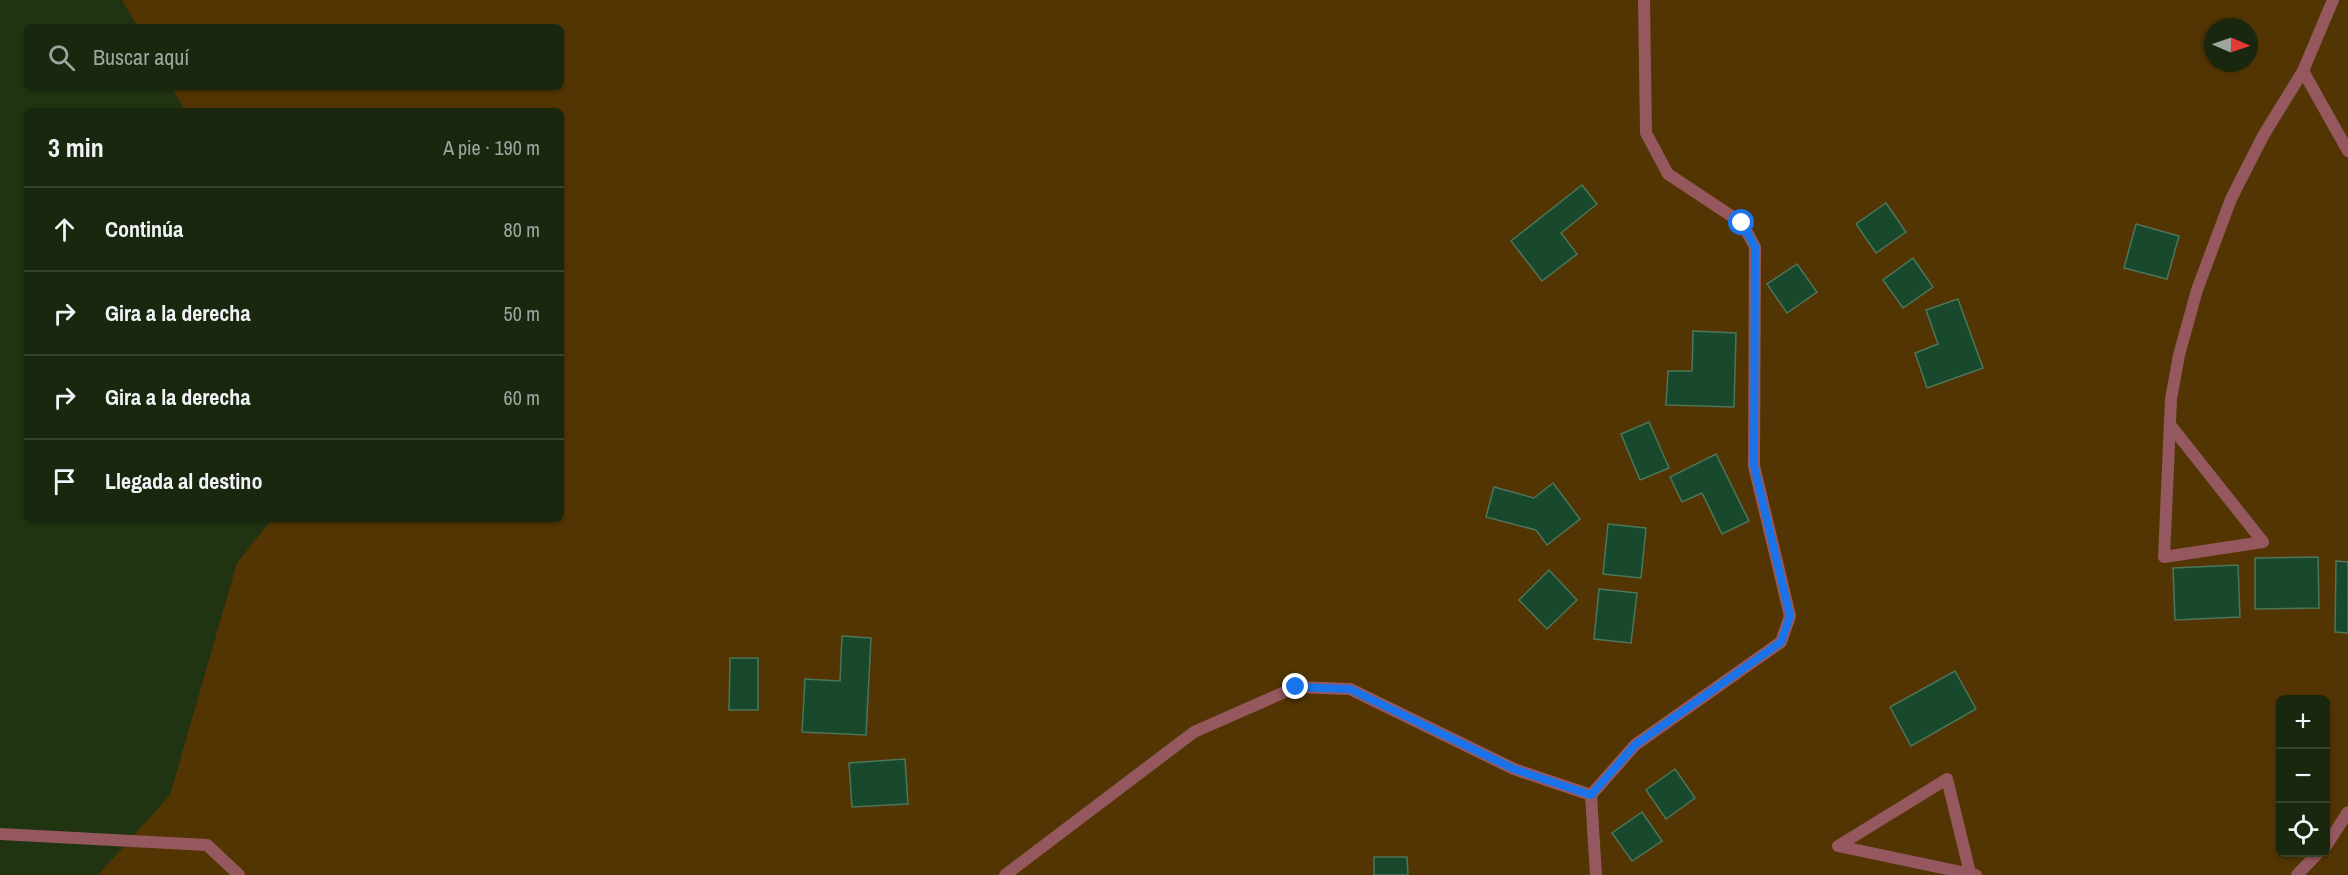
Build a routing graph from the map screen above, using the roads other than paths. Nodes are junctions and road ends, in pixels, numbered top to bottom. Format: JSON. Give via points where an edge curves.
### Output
{"nodes":[{"id":1,"x":1644,"y":0,"type":"edge"},
{"id":2,"x":2333,"y":0,"type":"edge"},
{"id":3,"x":2303,"y":71,"type":"junction"},
{"id":4,"x":2348,"y":151,"type":"edge"},
{"id":5,"x":2171,"y":426,"type":"junction"},
{"id":6,"x":1591,"y":795,"type":"junction"},
{"id":7,"x":2348,"y":812,"type":"edge"},
{"id":8,"x":0,"y":834,"type":"edge"},
{"id":9,"x":2330,"y":839,"type":"edge"},
{"id":10,"x":2314,"y":857,"type":"edge"},
{"id":11,"x":1973,"y":874,"type":"edge"},
{"id":12,"x":239,"y":875,"type":"edge"},
{"id":13,"x":1005,"y":875,"type":"edge"},
{"id":14,"x":1596,"y":875,"type":"edge"},
{"id":15,"x":2297,"y":875,"type":"edge"}],
"edges":[{"from":1,"to":6,"type":"street","via":[[1646,134],[1668,174],[1742,223],[1755,247],[1754,466],[1790,616],[1781,642],[1635,745]]},
{"from":2,"to":3,"type":"street"},
{"from":3,"to":4,"type":"street"},
{"from":3,"to":5,"type":"street","via":[[2263,136],[2237,189],[2197,290],[2179,355],[2171,399]]},
{"from":5,"to":5,"type":"street","via":[[2221,489],[2263,543],[2164,557]]},
{"from":6,"to":13,"type":"street","via":[[1514,769],[1350,689],[1296,687],[1194,732]]},
{"from":6,"to":14,"type":"street"},
{"from":7,"to":9,"type":"street"},
{"from":8,"to":12,"type":"street","via":[[207,844]]},
{"from":10,"to":15,"type":"street"},
{"from":11,"to":11,"type":"street","via":[[1904,859],[1838,846],[1947,779]]}]}
